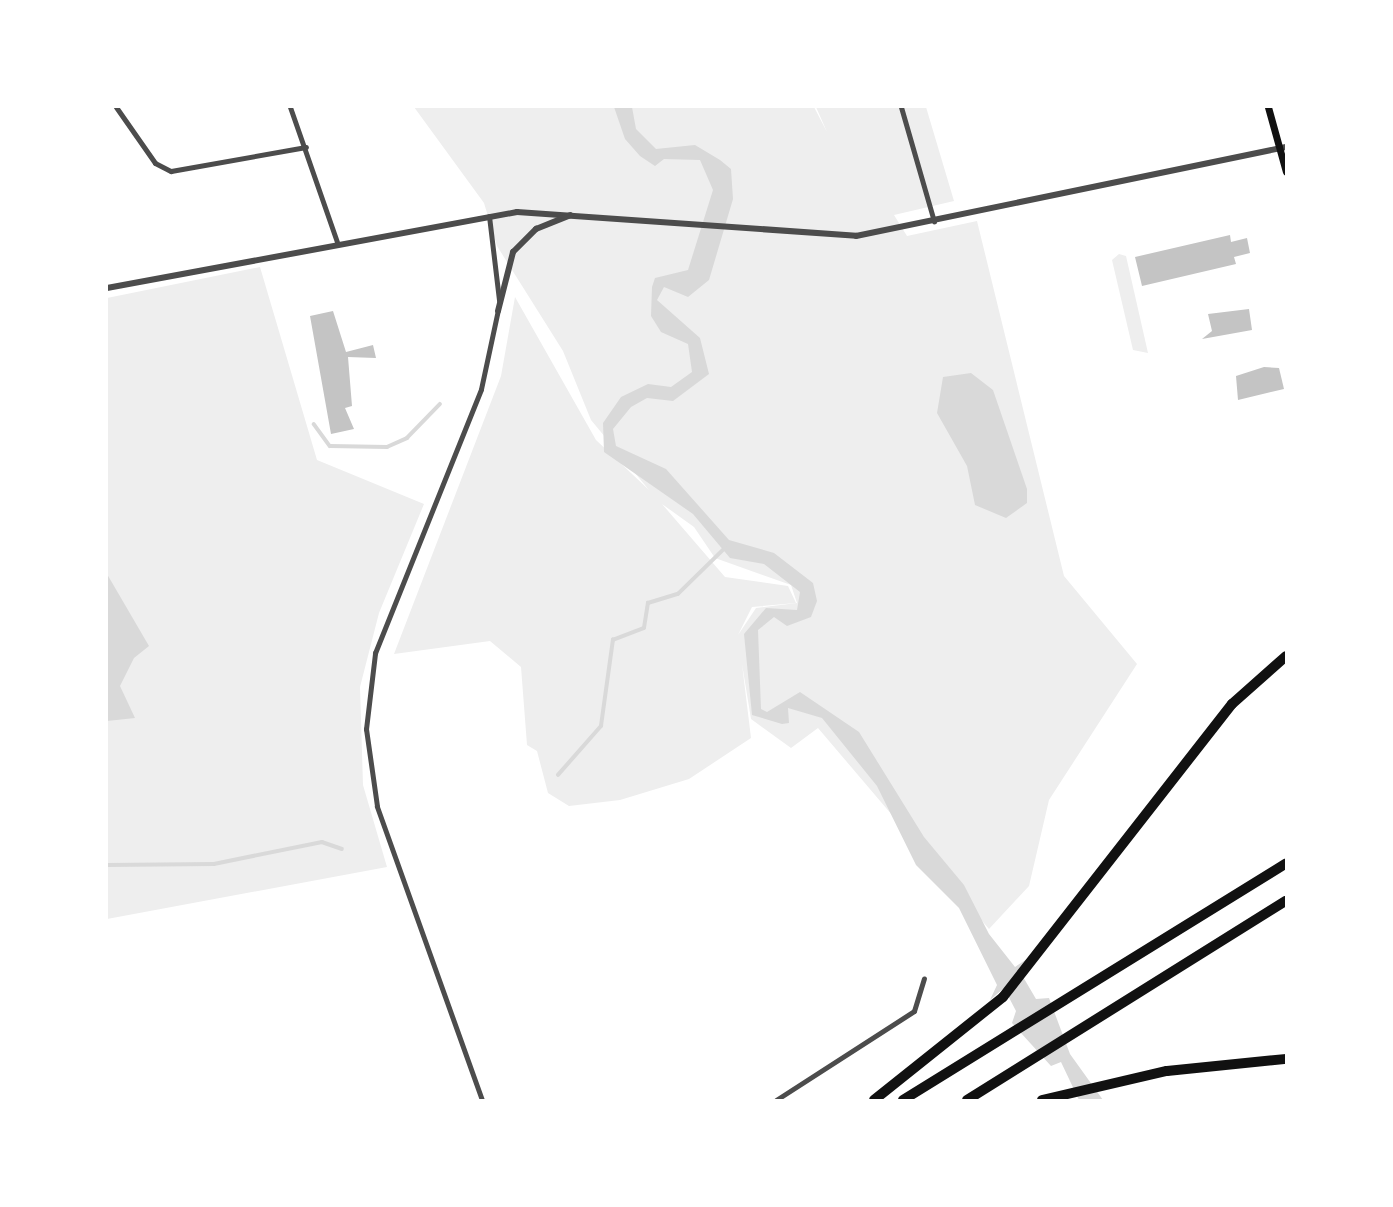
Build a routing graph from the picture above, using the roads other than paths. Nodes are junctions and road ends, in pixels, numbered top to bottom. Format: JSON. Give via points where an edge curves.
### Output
{"nodes":[{"id":1,"x":116,"y":107,"type":"edge"},
{"id":2,"x":289,"y":107,"type":"edge"},
{"id":3,"x":901,"y":107,"type":"edge"},
{"id":4,"x":1268,"y":107,"type":"edge"},
{"id":5,"x":306,"y":147,"type":"junction"},
{"id":6,"x":1283,"y":148,"type":"edge"},
{"id":7,"x":1286,"y":172,"type":"edge"},
{"id":8,"x":590,"y":214,"type":"junction"},
{"id":9,"x":489,"y":215,"type":"junction"},
{"id":10,"x":934,"y":221,"type":"junction"},
{"id":11,"x":337,"y":242,"type":"junction"},
{"id":12,"x":107,"y":288,"type":"edge"},
{"id":13,"x":498,"y":311,"type":"junction"},
{"id":14,"x":1286,"y":656,"type":"edge"},
{"id":15,"x":1286,"y":863,"type":"edge"},
{"id":16,"x":1286,"y":901,"type":"edge"},
{"id":17,"x":925,"y":978,"type":"dead end"},
{"id":18,"x":1286,"y":1059,"type":"edge"},
{"id":19,"x":482,"y":1100,"type":"edge"},
{"id":20,"x":776,"y":1100,"type":"edge"},
{"id":21,"x":874,"y":1100,"type":"edge"},
{"id":22,"x":903,"y":1100,"type":"edge"},
{"id":23,"x":967,"y":1100,"type":"edge"},
{"id":24,"x":1042,"y":1100,"type":"edge"}],
"edges":[{"from":1,"to":5,"type":"street","via":[[155,163],[171,171]]},
{"from":2,"to":5,"type":"street"},
{"from":3,"to":10,"type":"street"},
{"from":4,"to":6,"type":"main road"},
{"from":5,"to":11,"type":"street"},
{"from":6,"to":7,"type":"main road"},
{"from":6,"to":10,"type":"street"},
{"from":8,"to":9,"type":"street"},
{"from":8,"to":10,"type":"street","via":[[837,237]]},
{"from":8,"to":13,"type":"street","via":[[550,220],[523,240],[506,267]]},
{"from":9,"to":11,"type":"street"},
{"from":9,"to":13,"type":"street"},
{"from":11,"to":12,"type":"street"},
{"from":13,"to":19,"type":"street","via":[[481,389],[374,653],[366,729],[377,806]]},
{"from":14,"to":21,"type":"highway","via":[[1232,704],[1003,997]]},
{"from":15,"to":22,"type":"highway"},
{"from":16,"to":23,"type":"highway"},
{"from":17,"to":20,"type":"street","via":[[914,1011]]},
{"from":18,"to":24,"type":"highway","via":[[1115,1080]]}]}
